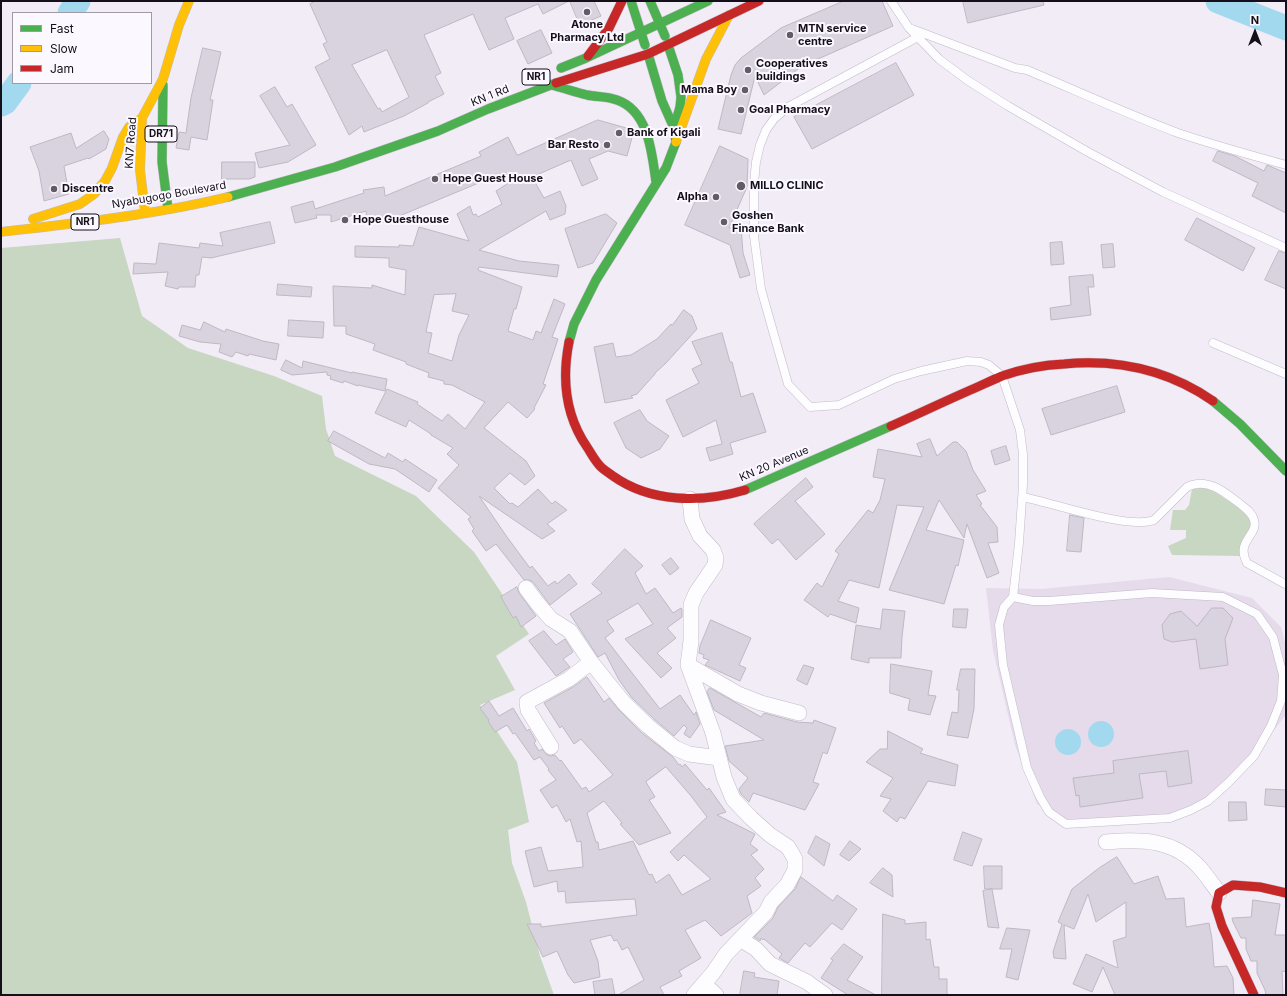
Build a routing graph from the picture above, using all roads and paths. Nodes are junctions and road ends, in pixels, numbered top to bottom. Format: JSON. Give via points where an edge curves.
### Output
{"nodes":[{"id":1,"x":189,"y":1,"type":"edge"},
{"id":2,"x":622,"y":1,"type":"edge"},
{"id":3,"x":631,"y":1,"type":"edge"},
{"id":4,"x":650,"y":1,"type":"edge"},
{"id":5,"x":705,"y":1,"type":"edge"},
{"id":6,"x":759,"y":1,"type":"edge"},
{"id":7,"x":891,"y":1,"type":"edge"},
{"id":8,"x":729,"y":15,"type":"junction"},
{"id":9,"x":660,"y":24,"type":"junction"},
{"id":10,"x":909,"y":28,"type":"junction"},
{"id":11,"x":641,"y":32,"type":"junction"},
{"id":12,"x":918,"y":37,"type":"junction"},
{"id":13,"x":668,"y":45,"type":"junction"},
{"id":14,"x":648,"y":54,"type":"junction"},
{"id":15,"x":586,"y":58,"type":"junction"},
{"id":16,"x":551,"y":72,"type":"dead end"},
{"id":17,"x":163,"y":79,"type":"junction"},
{"id":18,"x":551,"y":85,"type":"junction"},
{"id":19,"x":142,"y":118,"type":"junction"},
{"id":20,"x":674,"y":128,"type":"junction"},
{"id":21,"x":676,"y":142,"type":"junction"},
{"id":22,"x":354,"y":150,"type":"dead end"},
{"id":23,"x":1286,"y":165,"type":"edge"},
{"id":24,"x":656,"y":182,"type":"junction"},
{"id":25,"x":248,"y":189,"type":"junction"},
{"id":26,"x":153,"y":205,"type":"junction"},
{"id":27,"x":82,"y":212,"type":"dead end"},
{"id":28,"x":31,"y":219,"type":"junction"},
{"id":29,"x":1,"y":225,"type":"edge"},
{"id":30,"x":1,"y":232,"type":"edge"},
{"id":31,"x":1286,"y":248,"type":"edge"},
{"id":32,"x":1213,"y":343,"type":"dead end"},
{"id":33,"x":1286,"y":374,"type":"edge"},
{"id":34,"x":1002,"y":376,"type":"junction"},
{"id":35,"x":1286,"y":471,"type":"edge"},
{"id":36,"x":1023,"y":497,"type":"junction"},
{"id":37,"x":690,"y":499,"type":"junction"},
{"id":38,"x":1285,"y":584,"type":"edge"},
{"id":39,"x":526,"y":588,"type":"dead end"},
{"id":40,"x":1013,"y":597,"type":"junction"},
{"id":41,"x":591,"y":662,"type":"junction"},
{"id":42,"x":688,"y":665,"type":"junction"},
{"id":43,"x":800,"y":713,"type":"dead end"},
{"id":44,"x":551,"y":747,"type":"dead end"},
{"id":45,"x":719,"y":758,"type":"junction"},
{"id":46,"x":1106,"y":842,"type":"dead end"},
{"id":47,"x":1219,"y":893,"type":"junction"},
{"id":48,"x":1286,"y":893,"type":"edge"},
{"id":49,"x":740,"y":939,"type":"junction"},
{"id":50,"x":699,"y":990,"type":"edge"},
{"id":51,"x":716,"y":995,"type":"edge"},
{"id":52,"x":825,"y":995,"type":"edge"},
{"id":53,"x":1254,"y":995,"type":"edge"}],
"edges":[{"from":1,"to":17,"type":"main road","name":"KN7 Road","number":"DR71"},
{"from":2,"to":15,"type":"main road","via":[[609,28]]},
{"from":3,"to":11,"type":"main road","name":"KN 20 Avenue"},
{"from":4,"to":9,"type":"main road","name":"KN 20 Avenue"},
{"from":5,"to":9,"type":"main road","number":"NR1"},
{"from":6,"to":8,"type":"main road","name":"KN 1 Rd","number":"NR1"},
{"from":7,"to":10,"type":"lane"},
{"from":8,"to":13,"type":"main road","name":"KN 1 Rd","number":"NR1"},
{"from":8,"to":21,"type":"main road","via":[[706,59]]},
{"from":9,"to":11,"type":"main road","number":"NR1"},
{"from":9,"to":13,"type":"main road","name":"KN 20 Avenue"},
{"from":10,"to":12,"type":"lane"},
{"from":10,"to":23,"type":"lane","via":[[1015,68],[1027,70],[1177,132]]},
{"from":11,"to":14,"type":"main road","name":"KN 20 Avenue"},
{"from":11,"to":15,"type":"main road","number":"NR1"},
{"from":12,"to":31,"type":"lane","via":[[939,59],[967,80],[1088,152],[1163,192]]},
{"from":12,"to":34,"type":"lane","via":[[788,107],[766,130],[758,156],[754,183],[754,236],[761,289],[788,384],[810,407],[839,405],[894,379],[967,361],[989,365]]},
{"from":13,"to":14,"type":"main road","name":"KN 1 Rd","number":"NR1"},
{"from":13,"to":20,"type":"main road","name":"KN 20 Avenue","via":[[680,84],[680,107]]},
{"from":14,"to":18,"type":"main road","name":"KN 1 Rd","number":"NR1"},
{"from":14,"to":20,"type":"main road","name":"KN 20 Avenue","via":[[660,96]]},
{"from":15,"to":16,"type":"main road","number":"NR1"},
{"from":17,"to":19,"type":"main road","name":"KN7 Road","number":"DR71"},
{"from":17,"to":26,"type":"main road","name":"KN7 Road","number":"DR71","via":[[162,162]]},
{"from":18,"to":24,"type":"main road","via":[[619,100],[629,107],[646,132]]},
{"from":18,"to":25,"type":"main road","name":"KN 1 Rd","number":"NR1","via":[[438,131],[335,167]]},
{"from":19,"to":26,"type":"main road","name":"KN7 Road","number":"DR71","via":[[140,170]]},
{"from":19,"to":28,"type":"main road","via":[[129,127],[112,168],[94,194],[80,204]]},
{"from":20,"to":21,"type":"main road","name":"KN 20 Avenue"},
{"from":21,"to":24,"type":"main road","name":"KN 20 Avenue","via":[[669,162]]},
{"from":22,"to":25,"type":"main road","number":"NR1"},
{"from":24,"to":37,"type":"main road","name":"KN 20 Avenue","via":[[596,280],[574,324],[566,359],[566,392],[568,409],[579,435],[601,466],[634,488],[660,496]]},
{"from":25,"to":26,"type":"main road","number":"NR1"},
{"from":26,"to":30,"type":"main road","name":"Nyabugogo Boulevard","number":"NR1","via":[[77,223]]},
{"from":27,"to":28,"type":"main road","number":"NR1"},
{"from":28,"to":29,"type":"main road","number":"NR1"},
{"from":32,"to":33,"type":"lane"},
{"from":34,"to":35,"type":"main road","name":"KN 20 Avenue","via":[[1038,366],[1095,362],[1116,363],[1159,374],[1189,386],[1228,413]]},
{"from":34,"to":36,"type":"lane","via":[[1020,430]]},
{"from":34,"to":37,"type":"main road","name":"KN 20 Avenue","via":[[749,489],[725,496]]},
{"from":36,"to":38,"type":"lane","via":[[1116,520],[1140,523],[1154,520],[1187,487],[1201,483],[1211,486],[1224,492],[1250,512],[1254,519],[1254,528],[1244,546],[1244,558],[1247,563]]},
{"from":36,"to":40,"type":"lane"},
{"from":37,"to":42,"type":"street","via":[[692,519],[700,536],[713,550],[716,558],[715,565],[691,605]]},
{"from":39,"to":41,"type":"street","via":[[551,619],[570,631]]},
{"from":40,"to":40,"type":"lane","via":[[1004,607],[999,625],[1003,665],[1018,732],[1027,768],[1040,797],[1049,812],[1066,824],[1170,818],[1208,801],[1254,756],[1281,702],[1283,675],[1273,637],[1257,614],[1223,597],[1152,594],[1049,601]]},
{"from":41,"to":44,"type":"street","via":[[568,679],[527,702],[528,710]]},
{"from":41,"to":45,"type":"street","via":[[625,704],[675,748],[689,754]]},
{"from":42,"to":43,"type":"street","via":[[738,694]]},
{"from":42,"to":45,"type":"street","via":[[713,733]]},
{"from":45,"to":49,"type":"street","via":[[733,799],[765,831],[788,847],[795,859],[796,870],[787,885]]},
{"from":46,"to":47,"type":"street","via":[[1131,840],[1175,848],[1200,868]]},
{"from":47,"to":48,"type":"main road","via":[[1233,885],[1260,887]]},
{"from":47,"to":53,"type":"main road","via":[[1216,907],[1222,926]]},
{"from":49,"to":50,"type":"street"},
{"from":49,"to":52,"type":"street","via":[[756,949],[770,964],[807,982]]},
{"from":50,"to":51,"type":"street"}]}
